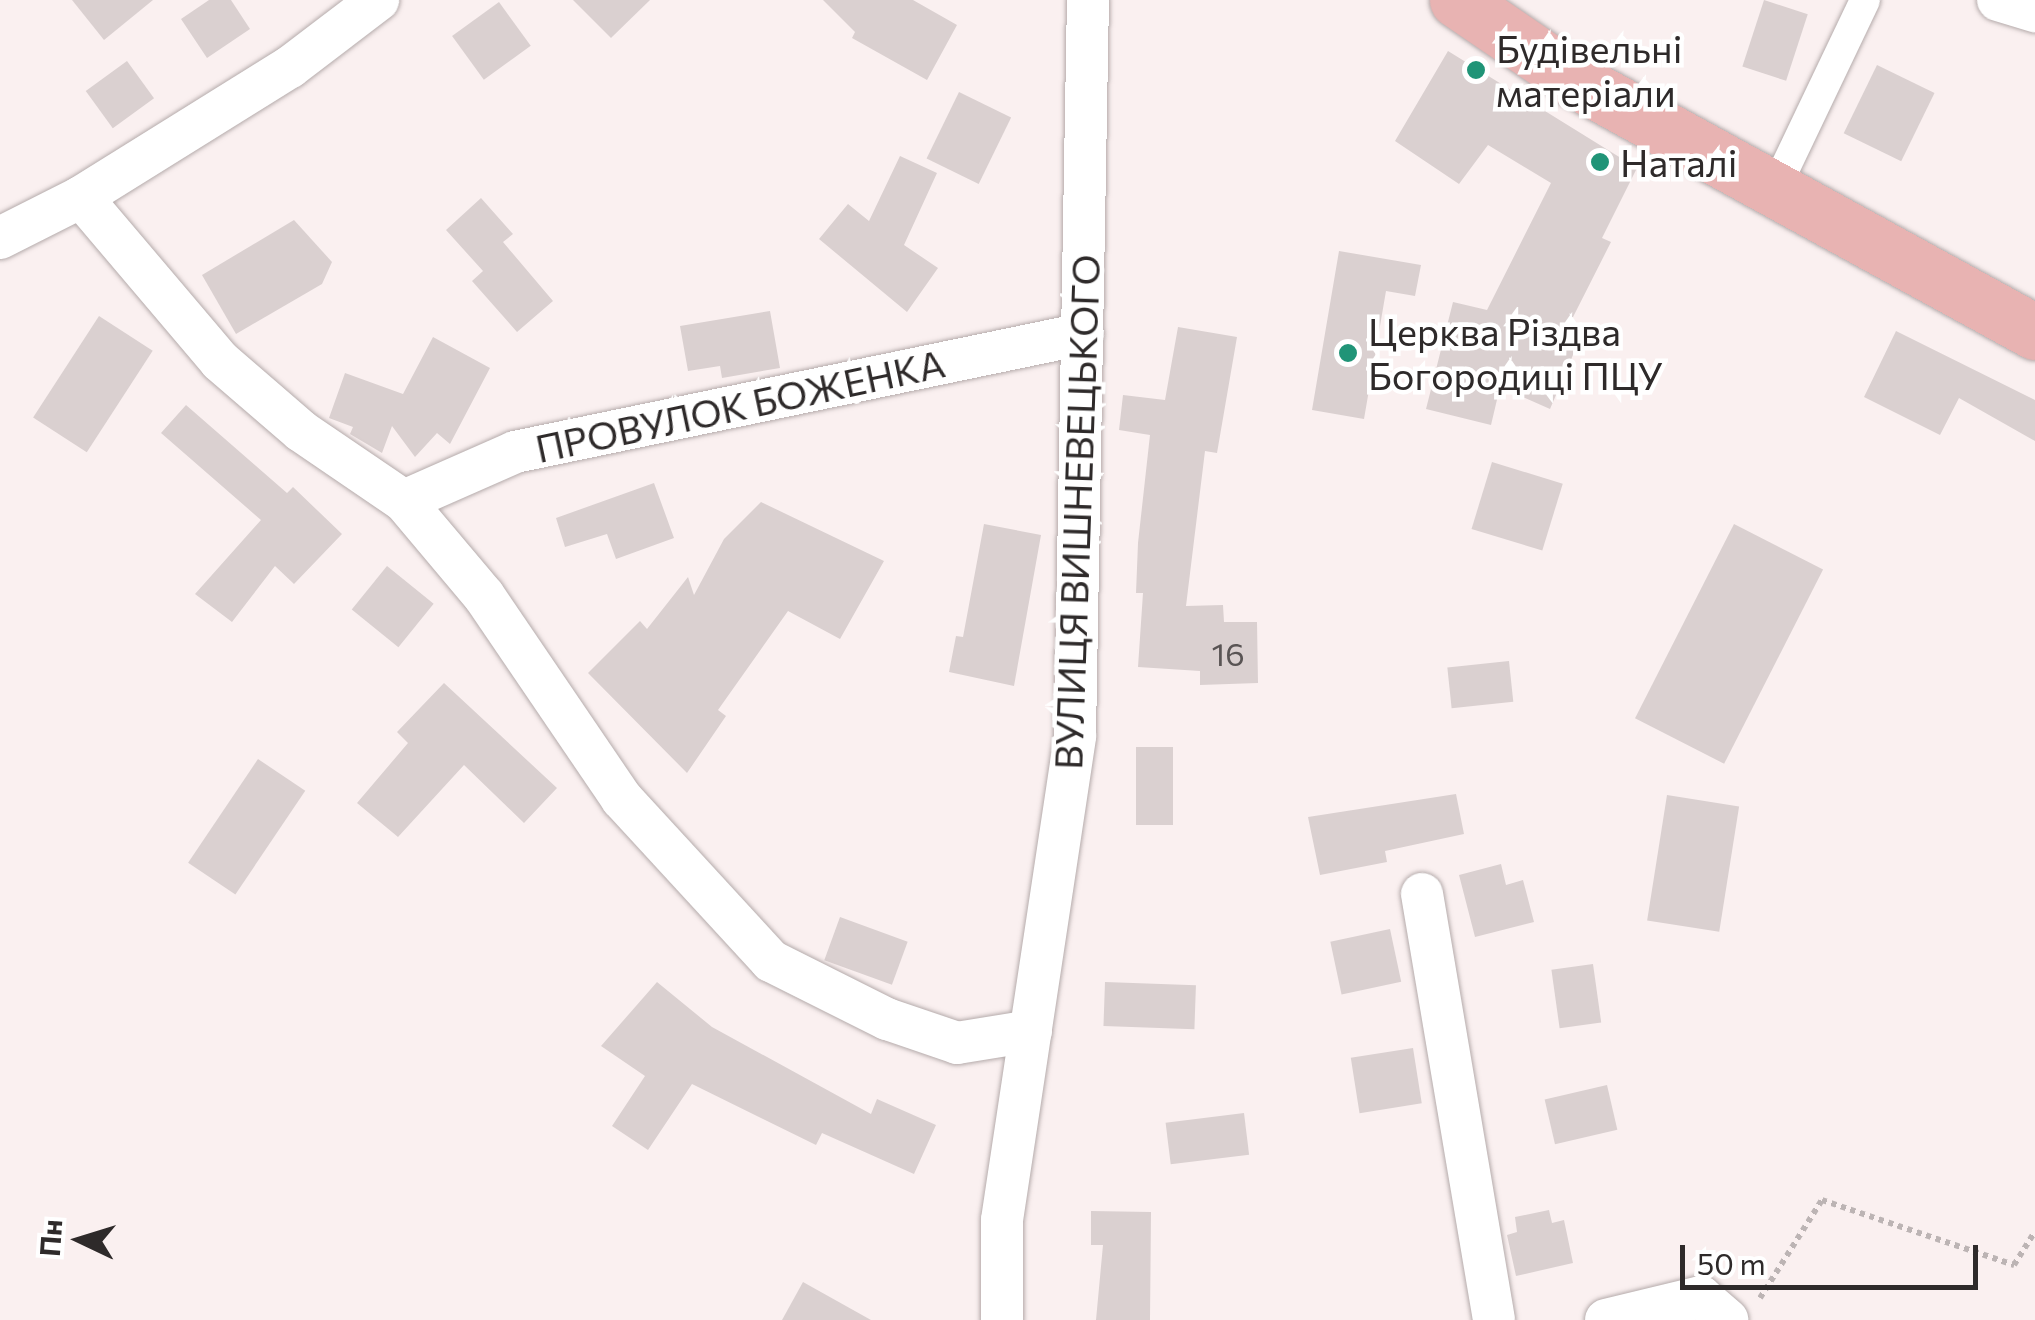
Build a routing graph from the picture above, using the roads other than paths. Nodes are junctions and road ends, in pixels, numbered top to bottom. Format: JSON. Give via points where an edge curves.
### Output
{"nodes":[{"id":1,"x":378,"y":0,"type":"edge"},
{"id":2,"x":1088,"y":0,"type":"edge"},
{"id":3,"x":1457,"y":0,"type":"edge"},
{"id":4,"x":1865,"y":0,"type":"edge"},
{"id":5,"x":1998,"y":0,"type":"edge"},
{"id":6,"x":2035,"y":11,"type":"edge"},
{"id":7,"x":1775,"y":189,"type":"junction"},
{"id":8,"x":81,"y":197,"type":"junction"},
{"id":9,"x":0,"y":238,"type":"edge"},
{"id":10,"x":2035,"y":332,"type":"edge"},
{"id":11,"x":1083,"y":334,"type":"junction"},
{"id":12,"x":404,"y":501,"type":"junction"},
{"id":13,"x":1422,"y":894,"type":"dead end"},
{"id":14,"x":1030,"y":1031,"type":"junction"},
{"id":15,"x":1741,"y":1312,"type":"edge"},
{"id":16,"x":1002,"y":1320,"type":"edge"},
{"id":17,"x":1494,"y":1320,"type":"edge"},
{"id":18,"x":1606,"y":1320,"type":"edge"}],
"edges":[{"from":1,"to":8,"type":"street","via":[[290,67]]},
{"from":2,"to":11,"type":"street","name":"ВУЛИЦЯ ВИШНЕВЕЦЬКОГО"},
{"from":3,"to":7,"type":"main road","via":[[1574,79]]},
{"from":4,"to":7,"type":"street"},
{"from":5,"to":6,"type":"street"},
{"from":7,"to":10,"type":"main road"},
{"from":8,"to":9,"type":"street"},
{"from":8,"to":12,"type":"street","via":[[220,361],[301,431]]},
{"from":11,"to":12,"type":"street","name":"ПРОВУЛОК БОЖЕНКА","via":[[515,452]]},
{"from":11,"to":14,"type":"street","name":"ВУЛИЦЯ ВИШНЕВЕЦЬКОГО","via":[[1075,735]]},
{"from":12,"to":14,"type":"street","via":[[484,596],[622,799],[772,961],[887,1018],[957,1043]]},
{"from":13,"to":17,"type":"street"},
{"from":14,"to":16,"type":"street","name":"ВУЛИЦЯ ВИШНЕВЕЦЬКОГО","via":[[1002,1220]]},
{"from":15,"to":18,"type":"street","via":[[1701,1297]]}]}
